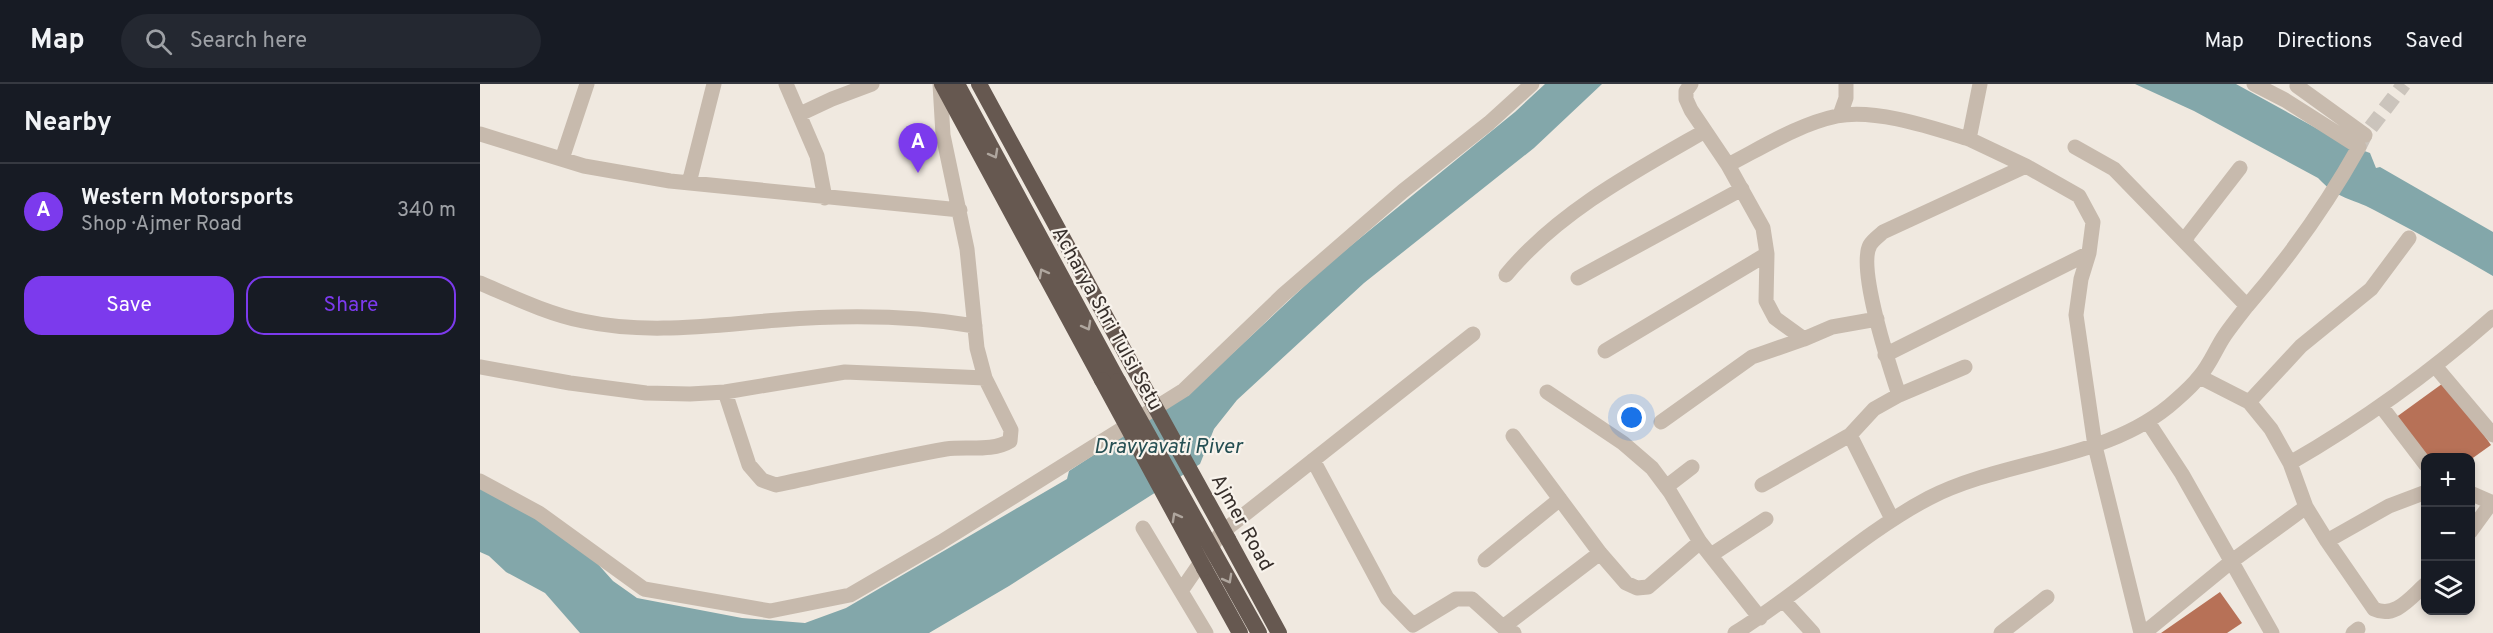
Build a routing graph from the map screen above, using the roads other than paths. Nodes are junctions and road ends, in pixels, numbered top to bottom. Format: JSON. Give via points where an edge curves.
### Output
{"nodes":[{"id":1,"x":586,"y":84,"type":"edge"},
{"id":2,"x":714,"y":84,"type":"edge"},
{"id":3,"x":786,"y":84,"type":"edge"},
{"id":4,"x":872,"y":84,"type":"edge"},
{"id":5,"x":941,"y":84,"type":"edge"},
{"id":6,"x":957,"y":84,"type":"edge"},
{"id":7,"x":979,"y":84,"type":"edge"},
{"id":8,"x":1532,"y":84,"type":"edge"},
{"id":9,"x":1691,"y":84,"type":"edge"},
{"id":10,"x":1846,"y":84,"type":"edge"},
{"id":11,"x":1980,"y":84,"type":"edge"},
{"id":12,"x":2254,"y":84,"type":"edge"},
{"id":13,"x":2296,"y":85,"type":"edge"},
{"id":14,"x":2285,"y":100,"type":"junction"},
{"id":15,"x":800,"y":114,"type":"junction"},
{"id":16,"x":1840,"y":115,"type":"junction"},
{"id":17,"x":1705,"y":131,"type":"junction"},
{"id":18,"x":480,"y":134,"type":"edge"},
{"id":19,"x":1969,"y":140,"type":"junction"},
{"id":20,"x":2362,"y":141,"type":"junction"},
{"id":21,"x":2075,"y":147,"type":"dead end"},
{"id":22,"x":562,"y":159,"type":"junction"},
{"id":23,"x":1728,"y":165,"type":"junction"},
{"id":24,"x":2026,"y":166,"type":"junction"},
{"id":25,"x":2240,"y":168,"type":"dead end"},
{"id":26,"x":689,"y":183,"type":"junction"},
{"id":27,"x":1742,"y":189,"type":"junction"},
{"id":28,"x":825,"y":198,"type":"junction"},
{"id":29,"x":960,"y":210,"type":"junction"},
{"id":30,"x":2409,"y":238,"type":"dead end"},
{"id":31,"x":2185,"y":242,"type":"junction"},
{"id":32,"x":2089,"y":253,"type":"junction"},
{"id":33,"x":1767,"y":254,"type":"junction"},
{"id":34,"x":1506,"y":275,"type":"dead end"},
{"id":35,"x":1578,"y":278,"type":"dead end"},
{"id":36,"x":480,"y":283,"type":"edge"},
{"id":37,"x":2247,"y":306,"type":"junction"},
{"id":38,"x":2493,"y":317,"type":"edge"},
{"id":39,"x":1877,"y":319,"type":"junction"},
{"id":40,"x":975,"y":326,"type":"junction"},
{"id":41,"x":1473,"y":334,"type":"dead end"},
{"id":42,"x":1804,"y":339,"type":"junction"},
{"id":43,"x":1605,"y":351,"type":"dead end"},
{"id":44,"x":1886,"y":355,"type":"junction"},
{"id":45,"x":2435,"y":366,"type":"junction"},
{"id":46,"x":480,"y":367,"type":"edge"},
{"id":47,"x":1965,"y":367,"type":"dead end"},
{"id":48,"x":2200,"y":377,"type":"junction"},
{"id":49,"x":985,"y":378,"type":"junction"},
{"id":50,"x":725,"y":392,"type":"junction"},
{"id":51,"x":1547,"y":392,"type":"dead end"},
{"id":52,"x":1899,"y":395,"type":"junction"},
{"id":53,"x":2249,"y":402,"type":"junction"},
{"id":54,"x":2380,"y":406,"type":"junction"},
{"id":55,"x":1660,"y":422,"type":"dead end"},
{"id":56,"x":2148,"y":422,"type":"junction"},
{"id":57,"x":2491,"y":427,"type":"edge"},
{"id":58,"x":1850,"y":435,"type":"junction"},
{"id":59,"x":1512,"y":436,"type":"dead end"},
{"id":60,"x":2095,"y":446,"type":"junction"},
{"id":61,"x":2421,"y":459,"type":"edge"},
{"id":62,"x":1313,"y":460,"type":"junction"},
{"id":63,"x":2290,"y":463,"type":"junction"},
{"id":64,"x":1692,"y":467,"type":"dead end"},
{"id":65,"x":480,"y":481,"type":"edge"},
{"id":66,"x":1762,"y":485,"type":"dead end"},
{"id":67,"x":1666,"y":487,"type":"junction"},
{"id":68,"x":2421,"y":494,"type":"edge"},
{"id":69,"x":2475,"y":495,"type":"edge"},
{"id":70,"x":1560,"y":499,"type":"junction"},
{"id":71,"x":2492,"y":503,"type":"edge"},
{"id":72,"x":2306,"y":507,"type":"junction"},
{"id":73,"x":1766,"y":519,"type":"dead end"},
{"id":74,"x":1892,"y":519,"type":"junction"},
{"id":75,"x":2475,"y":525,"type":"edge"},
{"id":76,"x":1143,"y":528,"type":"dead end"},
{"id":77,"x":2327,"y":541,"type":"junction"},
{"id":78,"x":1700,"y":542,"type":"junction"},
{"id":79,"x":1599,"y":552,"type":"junction"},
{"id":80,"x":1711,"y":555,"type":"junction"},
{"id":81,"x":1485,"y":560,"type":"dead end"},
{"id":82,"x":2232,"y":561,"type":"junction"},
{"id":83,"x":2421,"y":588,"type":"edge"},
{"id":84,"x":1181,"y":591,"type":"junction"},
{"id":85,"x":2047,"y":597,"type":"dead end"},
{"id":86,"x":1784,"y":601,"type":"junction"},
{"id":87,"x":1760,"y":618,"type":"junction"},
{"id":88,"x":1508,"y":630,"type":"edge"},
{"id":89,"x":1206,"y":633,"type":"edge"},
{"id":90,"x":1240,"y":633,"type":"edge"},
{"id":91,"x":1259,"y":633,"type":"edge"},
{"id":92,"x":1279,"y":633,"type":"edge"},
{"id":93,"x":1735,"y":633,"type":"edge"},
{"id":94,"x":1813,"y":633,"type":"edge"},
{"id":95,"x":2001,"y":633,"type":"edge"},
{"id":96,"x":2143,"y":633,"type":"edge"},
{"id":97,"x":2272,"y":633,"type":"edge"}],
"edges":[{"from":1,"to":22,"type":"street"},
{"from":2,"to":26,"type":"street"},
{"from":3,"to":15,"type":"street"},
{"from":4,"to":15,"type":"street"},
{"from":5,"to":29,"type":"street","via":[[945,147]]},
{"from":90,"to":5,"type":"highway","one_way":true,"bridge":true},
{"from":6,"to":91,"type":"highway","name":"Acharya Shri Tulsi Setu","one_way":true,"bridge":true},
{"from":7,"to":92,"type":"highway","name":"Ajmer Road","bridge":true},
{"from":8,"to":65,"type":"street","via":[[1283,296],[1184,390],[850,595],[770,611],[644,589],[539,513]]},
{"from":9,"to":17,"type":"street","via":[[1686,99]]},
{"from":10,"to":16,"type":"street"},
{"from":11,"to":19,"type":"street"},
{"from":12,"to":14,"type":"street"},
{"from":13,"to":14,"type":"street"},
{"from":13,"to":20,"type":"street"},
{"from":14,"to":20,"type":"street"},
{"from":15,"to":28,"type":"street","via":[[817,156]]},
{"from":16,"to":19,"type":"street","via":[[1919,123]]},
{"from":16,"to":23,"type":"street","via":[[1812,123]]},
{"from":17,"to":23,"type":"street"},
{"from":17,"to":34,"type":"street","via":[[1601,194],[1521,257]]},
{"from":18,"to":22,"type":"street"},
{"from":19,"to":24,"type":"street"},
{"from":20,"to":37,"type":"street","via":[[2311,227]]},
{"from":21,"to":31,"type":"street","via":[[2114,169]]},
{"from":22,"to":26,"type":"street"},
{"from":23,"to":27,"type":"street"},
{"from":24,"to":32,"type":"street","via":[[2079,196],[2093,222]]},
{"from":24,"to":39,"type":"street","via":[[1883,232],[1869,246],[1867,270]]},
{"from":25,"to":31,"type":"street"},
{"from":26,"to":28,"type":"street"},
{"from":27,"to":33,"type":"street","via":[[1763,228]]},
{"from":27,"to":35,"type":"street"},
{"from":28,"to":29,"type":"street"},
{"from":29,"to":40,"type":"street"},
{"from":30,"to":53,"type":"street","via":[[2371,289],[2301,346]]},
{"from":31,"to":37,"type":"street"},
{"from":32,"to":44,"type":"street"},
{"from":32,"to":60,"type":"street","via":[[2076,315]]},
{"from":33,"to":42,"type":"street","via":[[1766,300],[1775,318]]},
{"from":33,"to":43,"type":"street"},
{"from":36,"to":40,"type":"street","via":[[582,321],[651,329],[852,316],[930,318]]},
{"from":37,"to":48,"type":"street"},
{"from":38,"to":45,"type":"street"},
{"from":39,"to":42,"type":"street","via":[[1832,327]]},
{"from":39,"to":44,"type":"street"},
{"from":40,"to":49,"type":"street"},
{"from":41,"to":62,"type":"street"},
{"from":42,"to":55,"type":"street","via":[[1752,357]]},
{"from":44,"to":52,"type":"street"},
{"from":45,"to":54,"type":"street"},
{"from":45,"to":57,"type":"street"},
{"from":46,"to":50,"type":"street","via":[[646,393]]},
{"from":47,"to":52,"type":"street"},
{"from":48,"to":53,"type":"street"},
{"from":48,"to":56,"type":"street"},
{"from":49,"to":50,"type":"street","via":[[845,372]]},
{"from":49,"to":50,"type":"street","via":[[1011,430],[1010,441],[1001,446],[922,453],[777,485],[762,480],[748,465]]},
{"from":51,"to":67,"type":"street","via":[[1623,443],[1652,468]]},
{"from":52,"to":58,"type":"street","via":[[1874,409]]},
{"from":53,"to":63,"type":"street","via":[[2271,429]]},
{"from":54,"to":61,"type":"street"},
{"from":54,"to":63,"type":"street"},
{"from":56,"to":60,"type":"street"},
{"from":56,"to":82,"type":"street"},
{"from":58,"to":66,"type":"street"},
{"from":58,"to":74,"type":"street"},
{"from":59,"to":70,"type":"street"},
{"from":60,"to":74,"type":"street","via":[[1969,483]]},
{"from":60,"to":96,"type":"street"},
{"from":62,"to":84,"type":"street","via":[[1221,533]]},
{"from":62,"to":88,"type":"street","via":[[1387,598],[1413,625],[1456,599],[1472,599]]},
{"from":63,"to":72,"type":"street"},
{"from":64,"to":67,"type":"street"},
{"from":67,"to":78,"type":"street"},
{"from":68,"to":77,"type":"street","via":[[2389,506]]},
{"from":69,"to":71,"type":"street"},
{"from":70,"to":79,"type":"street"},
{"from":70,"to":81,"type":"street"},
{"from":71,"to":75,"type":"street"},
{"from":72,"to":77,"type":"street"},
{"from":72,"to":82,"type":"street"},
{"from":73,"to":80,"type":"street"},
{"from":74,"to":86,"type":"street"},
{"from":76,"to":84,"type":"street"},
{"from":77,"to":83,"type":"street","via":[[2374,609],[2383,614],[2395,611]]},
{"from":78,"to":79,"type":"street","via":[[1648,587],[1626,583]]},
{"from":78,"to":80,"type":"street"},
{"from":79,"to":88,"type":"street"},
{"from":80,"to":87,"type":"street"},
{"from":82,"to":96,"type":"street"},
{"from":82,"to":97,"type":"street"},
{"from":84,"to":89,"type":"street"},
{"from":85,"to":95,"type":"street"},
{"from":86,"to":87,"type":"street"},
{"from":86,"to":94,"type":"street"},
{"from":87,"to":93,"type":"street"}]}
